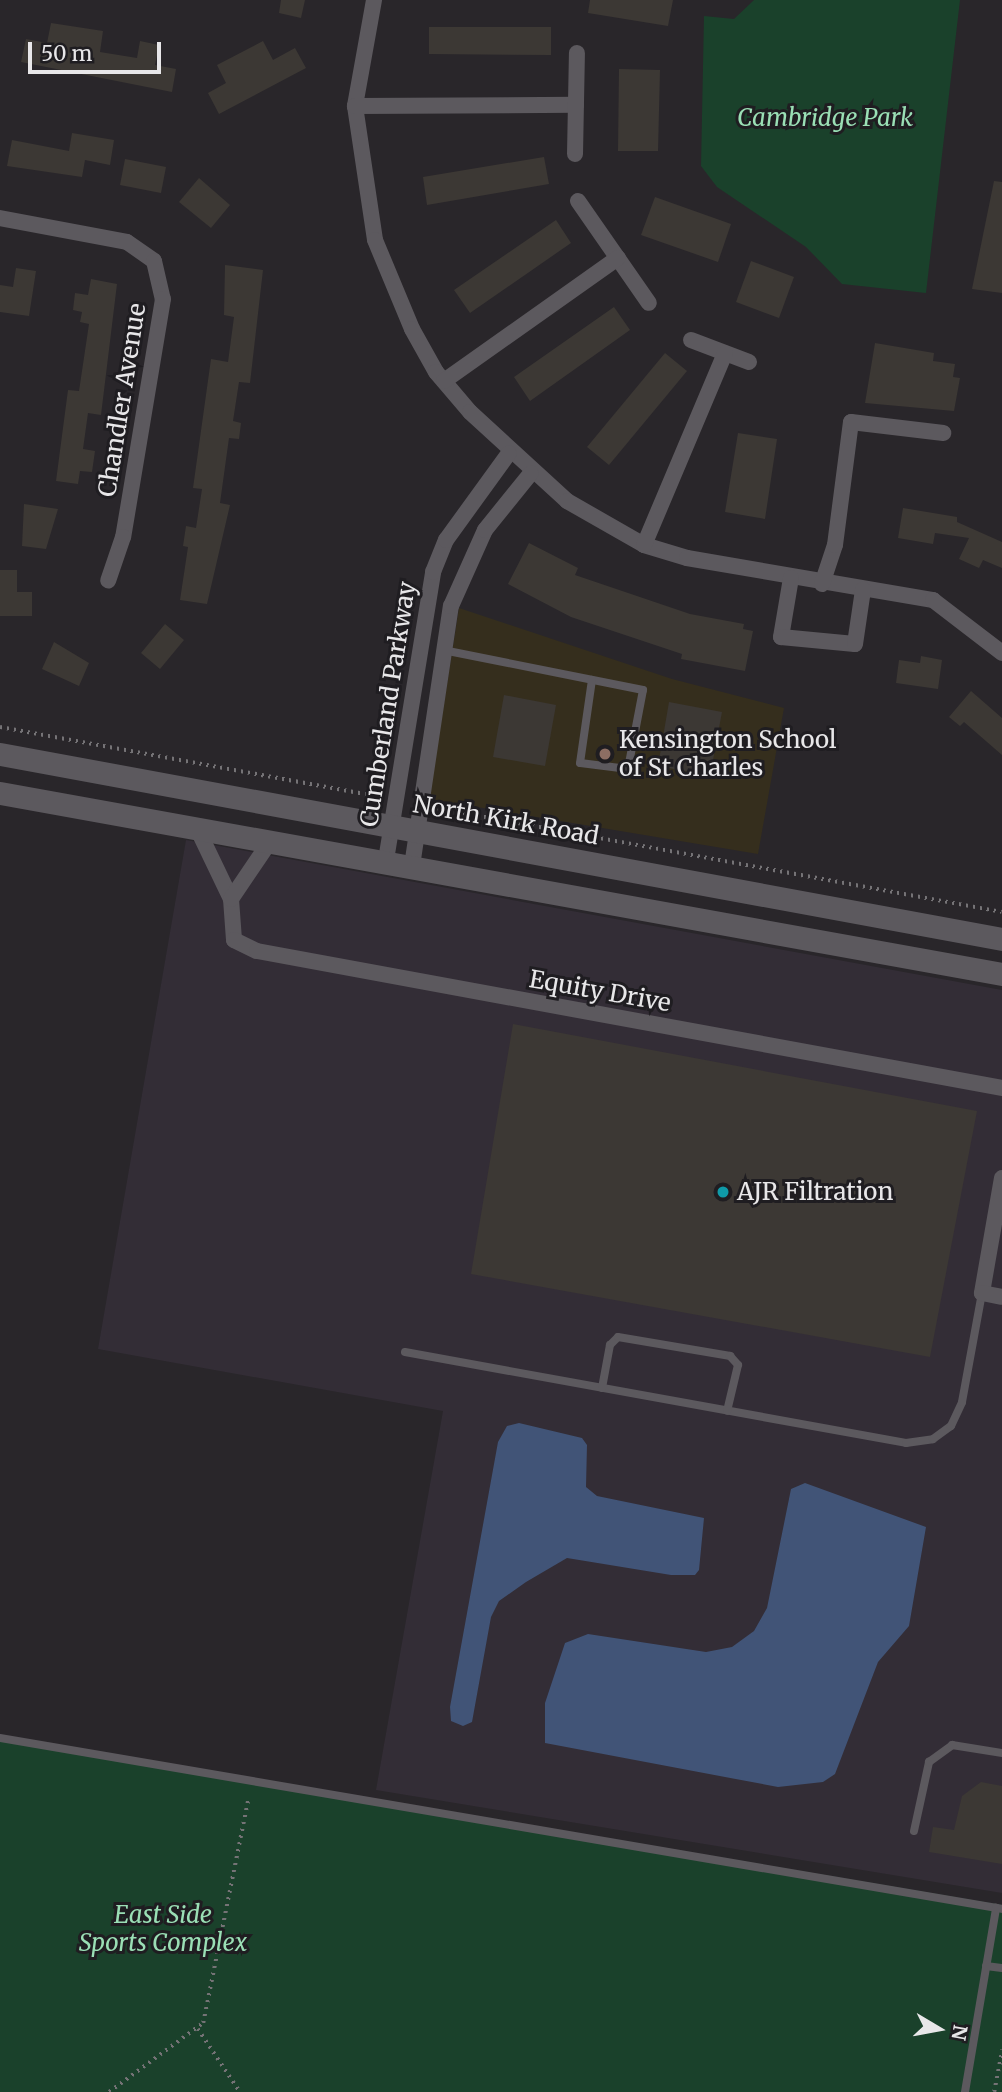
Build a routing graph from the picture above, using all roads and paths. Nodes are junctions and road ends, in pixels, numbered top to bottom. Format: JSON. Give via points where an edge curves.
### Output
{"nodes":[{"id":1,"x":374,"y":0,"type":"edge"},
{"id":2,"x":577,"y":53,"type":"dead end"},
{"id":3,"x":576,"y":105,"type":"junction"},
{"id":4,"x":355,"y":106,"type":"junction"},
{"id":5,"x":575,"y":154,"type":"dead end"},
{"id":6,"x":578,"y":201,"type":"dead end"},
{"id":7,"x":0,"y":218,"type":"edge"},
{"id":8,"x":618,"y":258,"type":"junction"},
{"id":9,"x":649,"y":303,"type":"dead end"},
{"id":10,"x":691,"y":340,"type":"dead end"},
{"id":11,"x":725,"y":354,"type":"junction"},
{"id":12,"x":748,"y":362,"type":"dead end"},
{"id":13,"x":444,"y":381,"type":"junction"},
{"id":14,"x":943,"y":433,"type":"dead end"},
{"id":15,"x":509,"y":453,"type":"junction"},
{"id":16,"x":531,"y":473,"type":"junction"},
{"id":17,"x":644,"y":545,"type":"junction"},
{"id":18,"x":791,"y":578,"type":"junction"},
{"id":19,"x":108,"y":581,"type":"dead end"},
{"id":20,"x":822,"y":584,"type":"junction"},
{"id":21,"x":863,"y":590,"type":"junction"},
{"id":22,"x":443,"y":650,"type":"junction"},
{"id":23,"x":1002,"y":653,"type":"edge"},
{"id":24,"x":592,"y":680,"type":"junction"},
{"id":25,"x":0,"y":727,"type":"edge"},
{"id":26,"x":0,"y":754,"type":"edge"},
{"id":27,"x":0,"y":793,"type":"edge"},
{"id":28,"x":397,"y":800,"type":"junction"},
{"id":29,"x":422,"y":805,"type":"junction"},
{"id":30,"x":393,"y":826,"type":"junction"},
{"id":31,"x":197,"y":828,"type":"junction"},
{"id":32,"x":418,"y":830,"type":"junction"},
{"id":33,"x":271,"y":840,"type":"junction"},
{"id":34,"x":386,"y":860,"type":"junction"},
{"id":35,"x":412,"y":866,"type":"junction"},
{"id":36,"x":231,"y":899,"type":"junction"},
{"id":37,"x":1002,"y":912,"type":"edge"},
{"id":38,"x":1002,"y":939,"type":"edge"},
{"id":39,"x":1002,"y":974,"type":"edge"},
{"id":40,"x":1002,"y":1088,"type":"edge"},
{"id":41,"x":1002,"y":1178,"type":"edge"},
{"id":42,"x":982,"y":1293,"type":"junction"},
{"id":43,"x":1002,"y":1297,"type":"edge"},
{"id":44,"x":405,"y":1352,"type":"dead end"},
{"id":45,"x":602,"y":1388,"type":"junction"},
{"id":46,"x":727,"y":1411,"type":"junction"},
{"id":47,"x":0,"y":1738,"type":"edge"},
{"id":48,"x":1002,"y":1753,"type":"edge"},
{"id":49,"x":248,"y":1800,"type":"dead end"},
{"id":50,"x":914,"y":1831,"type":"dead end"},
{"id":51,"x":999,"y":1909,"type":"edge"},
{"id":52,"x":986,"y":1966,"type":"junction"},
{"id":53,"x":1002,"y":1968,"type":"edge"},
{"id":54,"x":198,"y":2029,"type":"junction"},
{"id":55,"x":1002,"y":2050,"type":"edge"},
{"id":56,"x":112,"y":2091,"type":"edge"},
{"id":57,"x":237,"y":2091,"type":"edge"},
{"id":58,"x":965,"y":2092,"type":"edge"},
{"id":59,"x":994,"y":2092,"type":"edge"}],
"edges":[{"from":1,"to":4,"type":"street"},
{"from":2,"to":3,"type":"street"},
{"from":3,"to":4,"type":"street"},
{"from":3,"to":5,"type":"street"},
{"from":4,"to":13,"type":"street","via":[[375,240],[412,329]]},
{"from":6,"to":8,"type":"street"},
{"from":7,"to":19,"type":"street","name":"Chandler Avenue","via":[[128,242],[153,261],[163,299],[123,537]]},
{"from":8,"to":9,"type":"street"},
{"from":8,"to":13,"type":"street"},
{"from":10,"to":11,"type":"street"},
{"from":11,"to":12,"type":"street"},
{"from":11,"to":17,"type":"street"},
{"from":13,"to":15,"type":"street"},
{"from":14,"to":20,"type":"street","via":[[851,422],[835,545]]},
{"from":15,"to":16,"type":"street"},
{"from":15,"to":28,"type":"street","name":"Cumberland Parkway","via":[[446,540],[433,572]]},
{"from":16,"to":17,"type":"street","via":[[567,501]]},
{"from":16,"to":22,"type":"street","name":"Cumberland Parkway","via":[[507,498],[467,563]]},
{"from":17,"to":18,"type":"street"},
{"from":18,"to":20,"type":"street"},
{"from":18,"to":21,"type":"street","via":[[781,638],[855,644]]},
{"from":20,"to":21,"type":"street"},
{"from":21,"to":23,"type":"street","via":[[933,600]]},
{"from":22,"to":24,"type":"lane"},
{"from":22,"to":29,"type":"street","name":"Cumberland Parkway"},
{"from":24,"to":24,"type":"lane","via":[[580,763],[628,769],[643,690]]},
{"from":25,"to":28,"type":"path"},
{"from":26,"to":30,"type":"main road","name":"North Kirk Road"},
{"from":27,"to":31,"type":"main road"},
{"from":28,"to":30,"type":"street","name":"Cumberland Parkway"},
{"from":29,"to":32,"type":"street","name":"Cumberland Parkway"},
{"from":29,"to":37,"type":"path"},
{"from":30,"to":32,"type":"main road","name":"North Kirk Road"},
{"from":30,"to":34,"type":"street","name":"Cumberland Parkway"},
{"from":31,"to":33,"type":"main road"},
{"from":31,"to":36,"type":"street","name":"Equity Drive"},
{"from":32,"to":35,"type":"street","name":"Cumberland Parkway"},
{"from":32,"to":38,"type":"main road","name":"North Kirk Road"},
{"from":33,"to":34,"type":"main road"},
{"from":33,"to":36,"type":"street"},
{"from":34,"to":35,"type":"main road"},
{"from":35,"to":39,"type":"main road"},
{"from":36,"to":40,"type":"street","name":"Equity Drive","via":[[234,940],[257,951]]},
{"from":41,"to":42,"type":"street"},
{"from":42,"to":43,"type":"street"},
{"from":42,"to":46,"type":"lane","via":[[962,1402],[951,1426],[933,1439],[905,1443]]},
{"from":44,"to":45,"type":"lane"},
{"from":45,"to":46,"type":"lane"},
{"from":45,"to":46,"type":"lane","via":[[610,1345],[618,1337],[730,1356],[738,1365]]},
{"from":47,"to":51,"type":"lane"},
{"from":48,"to":50,"type":"lane","via":[[952,1745],[929,1762]]},
{"from":49,"to":54,"type":"path","via":[[209,2007]]},
{"from":51,"to":52,"type":"lane"},
{"from":52,"to":53,"type":"lane"},
{"from":52,"to":58,"type":"lane"},
{"from":54,"to":56,"type":"path"},
{"from":54,"to":57,"type":"path"},
{"from":55,"to":59,"type":"path"}]}
